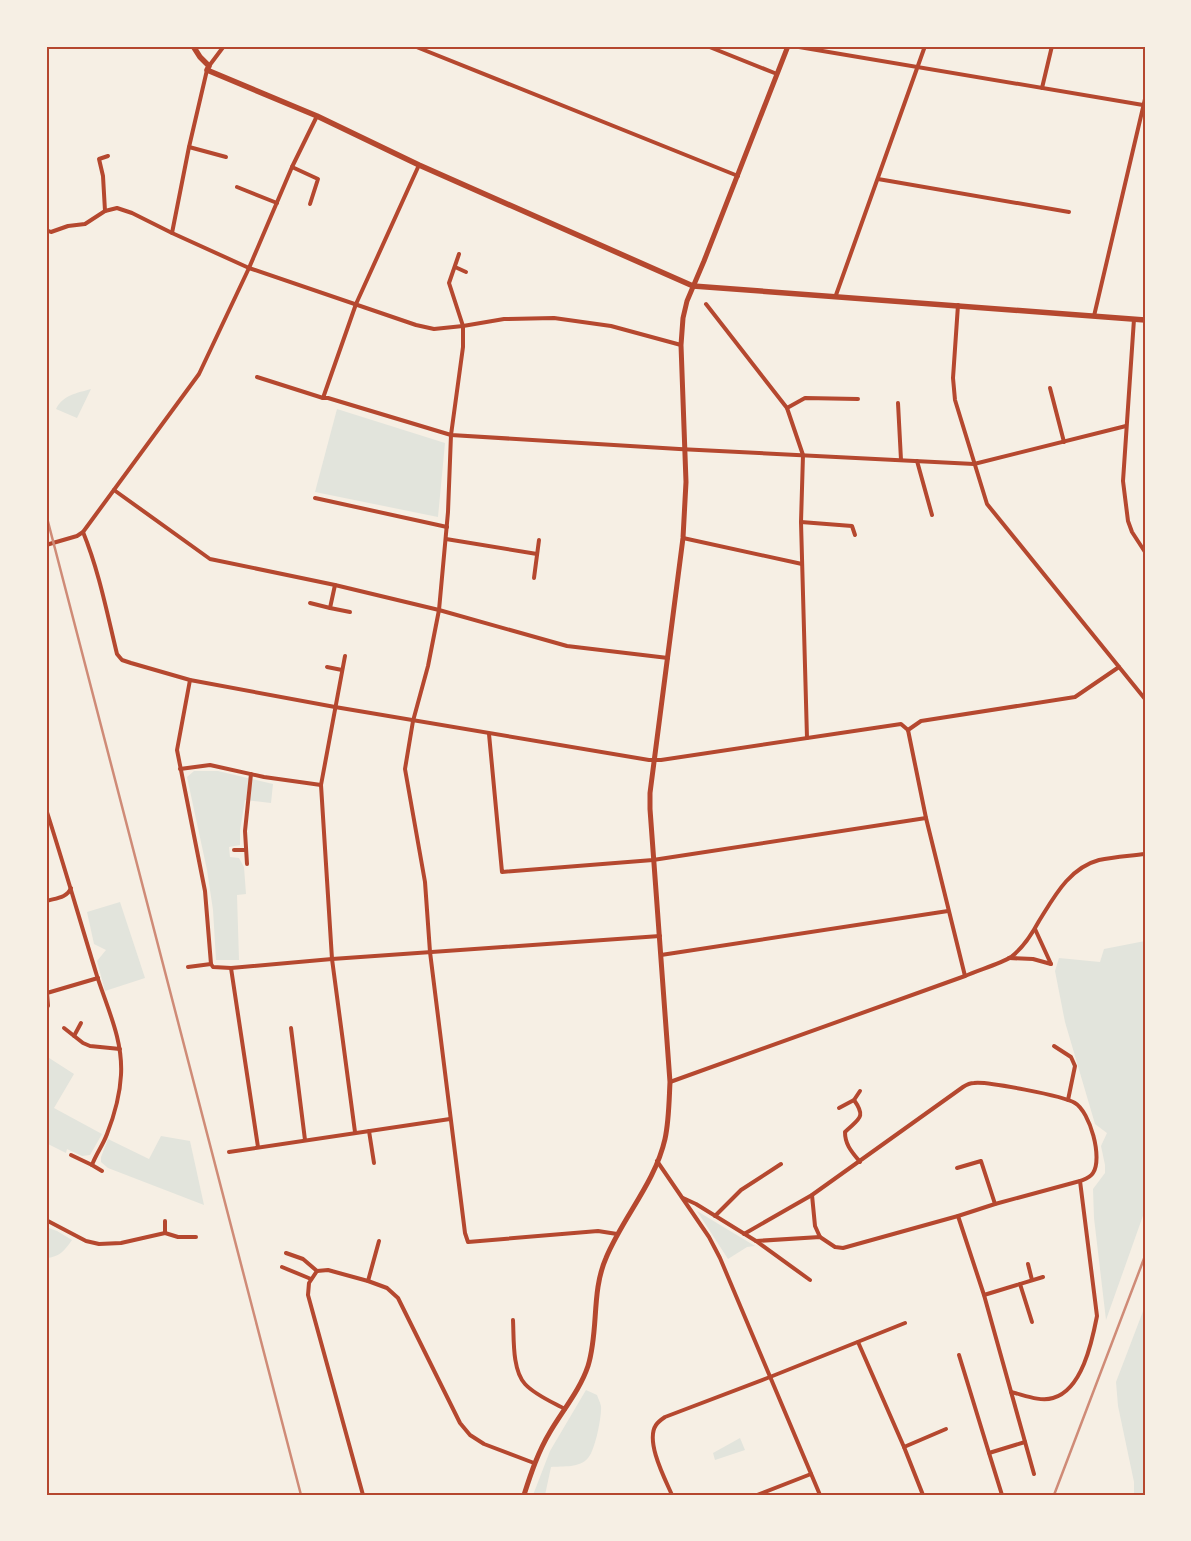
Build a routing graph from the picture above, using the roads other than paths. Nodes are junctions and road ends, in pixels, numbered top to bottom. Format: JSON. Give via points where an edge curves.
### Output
{"nodes":[{"id":1,"x":193,"y":46,"type":"edge"},
{"id":2,"x":224,"y":46,"type":"edge"},
{"id":3,"x":414,"y":46,"type":"edge"},
{"id":4,"x":707,"y":46,"type":"edge"},
{"id":5,"x":788,"y":46,"type":"edge"},
{"id":6,"x":793,"y":46,"type":"edge"},
{"id":7,"x":924,"y":46,"type":"edge"},
{"id":8,"x":1052,"y":46,"type":"edge"},
{"id":9,"x":208,"y":68,"type":"junction"},
{"id":10,"x":918,"y":68,"type":"junction"},
{"id":11,"x":777,"y":74,"type":"junction"},
{"id":12,"x":1042,"y":88,"type":"junction"},
{"id":13,"x":1145,"y":99,"type":"edge"},
{"id":14,"x":1143,"y":105,"type":"junction"},
{"id":15,"x":317,"y":116,"type":"junction"},
{"id":16,"x":1140,"y":118,"type":"junction"},
{"id":17,"x":1145,"y":119,"type":"edge"},
{"id":18,"x":189,"y":147,"type":"junction"},
{"id":19,"x":108,"y":156,"type":"dead end"},
{"id":20,"x":226,"y":157,"type":"dead end"},
{"id":21,"x":419,"y":165,"type":"junction"},
{"id":22,"x":292,"y":167,"type":"junction"},
{"id":23,"x":738,"y":176,"type":"junction"},
{"id":24,"x":878,"y":179,"type":"junction"},
{"id":25,"x":236,"y":187,"type":"dead end"},
{"id":26,"x":277,"y":203,"type":"junction"},
{"id":27,"x":310,"y":204,"type":"dead end"},
{"id":28,"x":105,"y":211,"type":"junction"},
{"id":29,"x":1068,"y":212,"type":"dead end"},
{"id":30,"x":46,"y":230,"type":"edge"},
{"id":31,"x":172,"y":233,"type":"junction"},
{"id":32,"x":459,"y":254,"type":"dead end"},
{"id":33,"x":455,"y":267,"type":"junction"},
{"id":34,"x":249,"y":268,"type":"junction"},
{"id":35,"x":466,"y":272,"type":"dead end"},
{"id":36,"x":693,"y":286,"type":"junction"},
{"id":37,"x":836,"y":296,"type":"junction"},
{"id":38,"x":356,"y":304,"type":"junction"},
{"id":39,"x":706,"y":304,"type":"dead end"},
{"id":40,"x":958,"y":305,"type":"junction"},
{"id":41,"x":1094,"y":316,"type":"junction"},
{"id":42,"x":1134,"y":319,"type":"junction"},
{"id":43,"x":1145,"y":320,"type":"edge"},
{"id":44,"x":463,"y":326,"type":"junction"},
{"id":45,"x":681,"y":345,"type":"junction"},
{"id":46,"x":257,"y":378,"type":"dead end"},
{"id":47,"x":1050,"y":388,"type":"dead end"},
{"id":48,"x":323,"y":398,"type":"junction"},
{"id":49,"x":858,"y":399,"type":"dead end"},
{"id":50,"x":898,"y":403,"type":"dead end"},
{"id":51,"x":787,"y":408,"type":"junction"},
{"id":52,"x":1126,"y":426,"type":"junction"},
{"id":53,"x":451,"y":435,"type":"junction"},
{"id":54,"x":1064,"y":442,"type":"junction"},
{"id":55,"x":685,"y":449,"type":"junction"},
{"id":56,"x":802,"y":455,"type":"junction"},
{"id":57,"x":901,"y":460,"type":"junction"},
{"id":58,"x":917,"y":461,"type":"junction"},
{"id":59,"x":974,"y":464,"type":"junction"},
{"id":60,"x":114,"y":490,"type":"junction"},
{"id":61,"x":315,"y":498,"type":"dead end"},
{"id":62,"x":932,"y":515,"type":"dead end"},
{"id":63,"x":801,"y":522,"type":"junction"},
{"id":64,"x":447,"y":527,"type":"junction"},
{"id":65,"x":83,"y":532,"type":"junction"},
{"id":66,"x":855,"y":535,"type":"dead end"},
{"id":67,"x":684,"y":538,"type":"junction"},
{"id":68,"x":446,"y":539,"type":"junction"},
{"id":69,"x":539,"y":540,"type":"dead end"},
{"id":70,"x":46,"y":545,"type":"edge"},
{"id":71,"x":1145,"y":552,"type":"edge"},
{"id":72,"x":537,"y":554,"type":"junction"},
{"id":73,"x":802,"y":564,"type":"junction"},
{"id":74,"x":534,"y":578,"type":"dead end"},
{"id":75,"x":334,"y":585,"type":"junction"},
{"id":76,"x":310,"y":604,"type":"dead end"},
{"id":77,"x":330,"y":608,"type":"junction"},
{"id":78,"x":439,"y":610,"type":"junction"},
{"id":79,"x":350,"y":612,"type":"dead end"},
{"id":80,"x":345,"y":656,"type":"dead end"},
{"id":81,"x":668,"y":658,"type":"junction"},
{"id":82,"x":327,"y":667,"type":"dead end"},
{"id":83,"x":1119,"y":667,"type":"junction"},
{"id":84,"x":342,"y":670,"type":"junction"},
{"id":85,"x":190,"y":680,"type":"junction"},
{"id":86,"x":1145,"y":700,"type":"edge"},
{"id":87,"x":334,"y":707,"type":"junction"},
{"id":88,"x":413,"y":721,"type":"junction"},
{"id":89,"x":908,"y":730,"type":"junction"},
{"id":90,"x":489,"y":734,"type":"junction"},
{"id":91,"x":807,"y":738,"type":"junction"},
{"id":92,"x":655,"y":760,"type":"junction"},
{"id":93,"x":180,"y":769,"type":"junction"},
{"id":94,"x":251,"y":774,"type":"junction"},
{"id":95,"x":321,"y":785,"type":"junction"},
{"id":96,"x":46,"y":809,"type":"edge"},
{"id":97,"x":926,"y":818,"type":"junction"},
{"id":98,"x":234,"y":850,"type":"dead end"},
{"id":99,"x":246,"y":850,"type":"junction"},
{"id":100,"x":1145,"y":854,"type":"edge"},
{"id":101,"x":653,"y":860,"type":"junction"},
{"id":102,"x":248,"y":864,"type":"dead end"},
{"id":103,"x":70,"y":888,"type":"junction"},
{"id":104,"x":46,"y":901,"type":"edge"},
{"id":105,"x":948,"y":911,"type":"junction"},
{"id":106,"x":1035,"y":929,"type":"junction"},
{"id":107,"x":660,"y":936,"type":"junction"},
{"id":108,"x":430,"y":952,"type":"junction"},
{"id":109,"x":661,"y":955,"type":"junction"},
{"id":110,"x":1010,"y":958,"type":"junction"},
{"id":111,"x":332,"y":959,"type":"junction"},
{"id":112,"x":211,"y":964,"type":"junction"},
{"id":113,"x":188,"y":967,"type":"dead end"},
{"id":114,"x":231,"y":968,"type":"junction"},
{"id":115,"x":964,"y":976,"type":"junction"},
{"id":116,"x":98,"y":978,"type":"junction"},
{"id":117,"x":46,"y":993,"type":"edge"},
{"id":118,"x":48,"y":1006,"type":"dead end"},
{"id":119,"x":81,"y":1023,"type":"dead end"},
{"id":120,"x":64,"y":1028,"type":"dead end"},
{"id":121,"x":291,"y":1028,"type":"dead end"},
{"id":122,"x":74,"y":1036,"type":"junction"},
{"id":123,"x":1054,"y":1046,"type":"dead end"},
{"id":124,"x":120,"y":1049,"type":"junction"},
{"id":125,"x":670,"y":1082,"type":"junction"},
{"id":126,"x":860,"y":1091,"type":"dead end"},
{"id":127,"x":854,"y":1100,"type":"junction"},
{"id":128,"x":1068,"y":1100,"type":"junction"},
{"id":129,"x":840,"y":1108,"type":"dead end"},
{"id":130,"x":450,"y":1119,"type":"junction"},
{"id":131,"x":369,"y":1131,"type":"junction"},
{"id":132,"x":355,"y":1132,"type":"junction"},
{"id":133,"x":306,"y":1140,"type":"junction"},
{"id":134,"x":258,"y":1147,"type":"junction"},
{"id":135,"x":230,"y":1152,"type":"dead end"},
{"id":136,"x":71,"y":1155,"type":"dead end"},
{"id":137,"x":657,"y":1161,"type":"junction"},
{"id":138,"x":860,"y":1162,"type":"junction"},
{"id":139,"x":374,"y":1163,"type":"dead end"},
{"id":140,"x":781,"y":1164,"type":"dead end"},
{"id":141,"x":92,"y":1165,"type":"junction"},
{"id":142,"x":957,"y":1168,"type":"dead end"},
{"id":143,"x":102,"y":1171,"type":"dead end"},
{"id":144,"x":1080,"y":1181,"type":"junction"},
{"id":145,"x":812,"y":1195,"type":"junction"},
{"id":146,"x":683,"y":1198,"type":"junction"},
{"id":147,"x":995,"y":1204,"type":"junction"},
{"id":148,"x":715,"y":1216,"type":"junction"},
{"id":149,"x":958,"y":1216,"type":"junction"},
{"id":150,"x":46,"y":1220,"type":"edge"},
{"id":151,"x":165,"y":1221,"type":"dead end"},
{"id":152,"x":165,"y":1234,"type":"junction"},
{"id":153,"x":617,"y":1234,"type":"junction"},
{"id":154,"x":744,"y":1234,"type":"junction"},
{"id":155,"x":196,"y":1237,"type":"dead end"},
{"id":156,"x":820,"y":1237,"type":"junction"},
{"id":157,"x":380,"y":1241,"type":"dead end"},
{"id":158,"x":756,"y":1241,"type":"junction"},
{"id":159,"x":286,"y":1253,"type":"dead end"},
{"id":160,"x":1028,"y":1264,"type":"dead end"},
{"id":161,"x":282,"y":1267,"type":"dead end"},
{"id":162,"x":317,"y":1271,"type":"junction"},
{"id":163,"x":1043,"y":1277,"type":"dead end"},
{"id":164,"x":311,"y":1279,"type":"junction"},
{"id":165,"x":810,"y":1280,"type":"dead end"},
{"id":166,"x":1032,"y":1280,"type":"junction"},
{"id":167,"x":368,"y":1281,"type":"junction"},
{"id":168,"x":1020,"y":1284,"type":"junction"},
{"id":169,"x":984,"y":1295,"type":"junction"},
{"id":170,"x":513,"y":1320,"type":"dead end"},
{"id":171,"x":1032,"y":1322,"type":"dead end"},
{"id":172,"x":905,"y":1323,"type":"dead end"},
{"id":173,"x":858,"y":1342,"type":"junction"},
{"id":174,"x":959,"y":1355,"type":"dead end"},
{"id":175,"x":770,"y":1377,"type":"junction"},
{"id":176,"x":1012,"y":1392,"type":"junction"},
{"id":177,"x":565,"y":1409,"type":"junction"},
{"id":178,"x":946,"y":1429,"type":"dead end"},
{"id":179,"x":1025,"y":1442,"type":"junction"},
{"id":180,"x":904,"y":1446,"type":"junction"},
{"id":181,"x":990,"y":1453,"type":"junction"},
{"id":182,"x":534,"y":1463,"type":"junction"},
{"id":183,"x":811,"y":1474,"type":"junction"},
{"id":184,"x":1034,"y":1474,"type":"dead end"},
{"id":185,"x":363,"y":1495,"type":"edge"},
{"id":186,"x":524,"y":1495,"type":"edge"},
{"id":187,"x":672,"y":1495,"type":"edge"},
{"id":188,"x":757,"y":1495,"type":"edge"},
{"id":189,"x":820,"y":1495,"type":"edge"},
{"id":190,"x":923,"y":1495,"type":"edge"},
{"id":191,"x":1002,"y":1495,"type":"edge"}],
"edges":[{"from":1,"to":9,"type":"main road"},
{"from":2,"to":9,"type":"street"},
{"from":3,"to":23,"type":"street"},
{"from":4,"to":11,"type":"street"},
{"from":5,"to":11,"type":"street"},
{"from":6,"to":10,"type":"street"},
{"from":7,"to":10,"type":"street"},
{"from":8,"to":12,"type":"street"},
{"from":9,"to":15,"type":"main road"},
{"from":9,"to":18,"type":"street"},
{"from":10,"to":12,"type":"street"},
{"from":10,"to":24,"type":"street"},
{"from":11,"to":23,"type":"street"},
{"from":12,"to":14,"type":"street"},
{"from":13,"to":14,"type":"street"},
{"from":14,"to":16,"type":"street"},
{"from":15,"to":21,"type":"main road"},
{"from":15,"to":22,"type":"street"},
{"from":16,"to":17,"type":"street"},
{"from":16,"to":41,"type":"street"},
{"from":18,"to":20,"type":"street"},
{"from":18,"to":31,"type":"street"},
{"from":19,"to":28,"type":"street","via":[[99,159]]},
{"from":21,"to":36,"type":"main road"},
{"from":21,"to":38,"type":"street"},
{"from":22,"to":26,"type":"street"},
{"from":22,"to":27,"type":"street","via":[[318,179]]},
{"from":23,"to":36,"type":"street"},
{"from":24,"to":29,"type":"street"},
{"from":24,"to":37,"type":"street"},
{"from":25,"to":26,"type":"street"},
{"from":26,"to":34,"type":"street"},
{"from":28,"to":30,"type":"street","via":[[85,224],[51,232]]},
{"from":28,"to":31,"type":"street","via":[[117,208]]},
{"from":31,"to":34,"type":"street"},
{"from":32,"to":33,"type":"street"},
{"from":33,"to":35,"type":"street"},
{"from":33,"to":44,"type":"street","via":[[449,283]]},
{"from":34,"to":38,"type":"street"},
{"from":34,"to":60,"type":"street","via":[[199,374]]},
{"from":36,"to":37,"type":"main road"},
{"from":36,"to":45,"type":"street","via":[[683,318]]},
{"from":37,"to":40,"type":"main road"},
{"from":38,"to":44,"type":"street","via":[[434,329]]},
{"from":38,"to":48,"type":"street"},
{"from":39,"to":51,"type":"street"},
{"from":40,"to":41,"type":"main road"},
{"from":40,"to":59,"type":"street","via":[[953,378],[955,400]]},
{"from":41,"to":42,"type":"main road"},
{"from":42,"to":43,"type":"main road"},
{"from":42,"to":52,"type":"street"},
{"from":44,"to":45,"type":"street","via":[[504,319],[554,318],[611,326]]},
{"from":44,"to":53,"type":"street"},
{"from":45,"to":55,"type":"street"},
{"from":46,"to":48,"type":"street"},
{"from":47,"to":54,"type":"street"},
{"from":48,"to":53,"type":"street"},
{"from":49,"to":51,"type":"street","via":[[805,398]]},
{"from":50,"to":57,"type":"street"},
{"from":51,"to":56,"type":"street"},
{"from":52,"to":54,"type":"street"},
{"from":52,"to":71,"type":"street","via":[[1123,481],[1126,510],[1132,532]]},
{"from":53,"to":55,"type":"street"},
{"from":53,"to":64,"type":"street"},
{"from":54,"to":59,"type":"street"},
{"from":55,"to":56,"type":"street"},
{"from":55,"to":67,"type":"street"},
{"from":56,"to":57,"type":"street"},
{"from":56,"to":63,"type":"street"},
{"from":57,"to":58,"type":"street"},
{"from":58,"to":59,"type":"street"},
{"from":58,"to":62,"type":"street"},
{"from":59,"to":83,"type":"street","via":[[987,504]]},
{"from":60,"to":65,"type":"street"},
{"from":60,"to":75,"type":"street","via":[[210,558]]},
{"from":61,"to":64,"type":"street"},
{"from":63,"to":66,"type":"street","via":[[852,526]]},
{"from":63,"to":73,"type":"street"},
{"from":64,"to":68,"type":"street"},
{"from":65,"to":70,"type":"street"},
{"from":65,"to":85,"type":"street","via":[[117,654],[122,660]]},
{"from":67,"to":73,"type":"street"},
{"from":67,"to":81,"type":"street"},
{"from":68,"to":72,"type":"street"},
{"from":68,"to":78,"type":"street"},
{"from":69,"to":72,"type":"street"},
{"from":72,"to":74,"type":"street"},
{"from":73,"to":91,"type":"street"},
{"from":75,"to":77,"type":"street"},
{"from":75,"to":78,"type":"street"},
{"from":76,"to":77,"type":"street"},
{"from":77,"to":79,"type":"street"},
{"from":78,"to":81,"type":"street","via":[[567,646]]},
{"from":78,"to":88,"type":"street"},
{"from":80,"to":84,"type":"street"},
{"from":81,"to":92,"type":"street"},
{"from":82,"to":84,"type":"street"},
{"from":83,"to":86,"type":"street"},
{"from":83,"to":89,"type":"street","via":[[1075,697],[921,721]]},
{"from":84,"to":87,"type":"street"},
{"from":85,"to":87,"type":"street"},
{"from":85,"to":93,"type":"street","via":[[177,750]]},
{"from":87,"to":88,"type":"street"},
{"from":87,"to":95,"type":"street"},
{"from":88,"to":90,"type":"street"},
{"from":88,"to":108,"type":"street","via":[[405,769],[425,882]]},
{"from":89,"to":91,"type":"street","via":[[901,724]]},
{"from":89,"to":97,"type":"street"},
{"from":90,"to":92,"type":"street"},
{"from":90,"to":101,"type":"street","via":[[502,872]]},
{"from":91,"to":92,"type":"street"},
{"from":92,"to":101,"type":"street","via":[[650,793]]},
{"from":93,"to":94,"type":"street","via":[[210,765]]},
{"from":93,"to":112,"type":"street","via":[[205,891]]},
{"from":94,"to":95,"type":"street"},
{"from":94,"to":99,"type":"street"},
{"from":95,"to":111,"type":"street"},
{"from":96,"to":103,"type":"street"},
{"from":97,"to":101,"type":"street"},
{"from":97,"to":105,"type":"street"},
{"from":98,"to":99,"type":"street"},
{"from":99,"to":102,"type":"street"},
{"from":100,"to":106,"type":"street","via":[[1092,862],[1078,871],[1059,890]]},
{"from":101,"to":107,"type":"street"},
{"from":103,"to":104,"type":"street","via":[[65,896]]},
{"from":103,"to":116,"type":"street"},
{"from":105,"to":109,"type":"street"},
{"from":105,"to":115,"type":"street"},
{"from":106,"to":110,"type":"street","via":[[1022,948]]},
{"from":106,"to":110,"type":"street","via":[[1051,964]]},
{"from":107,"to":108,"type":"street"},
{"from":107,"to":109,"type":"street"},
{"from":108,"to":111,"type":"street"},
{"from":108,"to":130,"type":"street"},
{"from":109,"to":125,"type":"street"},
{"from":110,"to":115,"type":"street"},
{"from":111,"to":114,"type":"street"},
{"from":111,"to":132,"type":"street"},
{"from":112,"to":113,"type":"street"},
{"from":112,"to":114,"type":"street","via":[[213,967]]},
{"from":114,"to":134,"type":"street"},
{"from":115,"to":125,"type":"street"},
{"from":116,"to":117,"type":"street"},
{"from":116,"to":124,"type":"street"},
{"from":117,"to":118,"type":"street"},
{"from":119,"to":122,"type":"street"},
{"from":120,"to":122,"type":"street"},
{"from":121,"to":133,"type":"street"},
{"from":122,"to":124,"type":"street","via":[[90,1046]]},
{"from":123,"to":128,"type":"street","via":[[1071,1057],[1075,1066]]},
{"from":124,"to":141,"type":"street","via":[[117,1104],[107,1136]]},
{"from":125,"to":137,"type":"street","via":[[665,1140]]},
{"from":126,"to":127,"type":"street"},
{"from":127,"to":129,"type":"street"},
{"from":127,"to":138,"type":"street","via":[[862,1114],[845,1132],[845,1139]]},
{"from":128,"to":138,"type":"street","via":[[989,1083],[973,1083],[944,1099]]},
{"from":128,"to":144,"type":"street","via":[[1082,1110],[1094,1137],[1094,1172]]},
{"from":130,"to":131,"type":"street"},
{"from":130,"to":153,"type":"street","via":[[468,1242],[598,1231]]},
{"from":131,"to":132,"type":"street"},
{"from":131,"to":139,"type":"street"},
{"from":132,"to":133,"type":"street"},
{"from":133,"to":134,"type":"street"},
{"from":134,"to":135,"type":"street"},
{"from":136,"to":141,"type":"street"},
{"from":137,"to":146,"type":"street"},
{"from":137,"to":153,"type":"street","via":[[647,1185]]},
{"from":138,"to":145,"type":"street"},
{"from":140,"to":148,"type":"street","via":[[740,1190]]},
{"from":141,"to":143,"type":"street"},
{"from":142,"to":147,"type":"street","via":[[981,1161]]},
{"from":144,"to":147,"type":"street"},
{"from":144,"to":176,"type":"street","via":[[1097,1316],[1089,1348],[1083,1366],[1067,1392],[1053,1398]]},
{"from":145,"to":154,"type":"street"},
{"from":145,"to":156,"type":"street","via":[[815,1226]]},
{"from":146,"to":148,"type":"street"},
{"from":146,"to":175,"type":"street","via":[[720,1258]]},
{"from":147,"to":149,"type":"street"},
{"from":148,"to":154,"type":"street"},
{"from":149,"to":156,"type":"street","via":[[843,1248],[835,1247]]},
{"from":149,"to":169,"type":"street"},
{"from":150,"to":152,"type":"street","via":[[86,1241],[99,1244]]},
{"from":151,"to":152,"type":"street"},
{"from":152,"to":155,"type":"street","via":[[178,1238]]},
{"from":153,"to":177,"type":"street","via":[[605,1260],[598,1289],[587,1368]]},
{"from":154,"to":158,"type":"street"},
{"from":156,"to":158,"type":"street"},
{"from":157,"to":167,"type":"street"},
{"from":158,"to":165,"type":"street"},
{"from":159,"to":162,"type":"street","via":[[303,1259]]},
{"from":160,"to":166,"type":"street"},
{"from":161,"to":164,"type":"street"},
{"from":162,"to":164,"type":"street"},
{"from":162,"to":167,"type":"street","via":[[328,1270]]},
{"from":163,"to":166,"type":"street"},
{"from":164,"to":185,"type":"street","via":[[308,1295]]},
{"from":166,"to":168,"type":"street"},
{"from":167,"to":182,"type":"street","via":[[387,1288],[398,1298],[460,1423],[470,1435],[484,1444]]},
{"from":168,"to":169,"type":"street"},
{"from":168,"to":171,"type":"street"},
{"from":169,"to":176,"type":"street"},
{"from":170,"to":177,"type":"street","via":[[518,1373],[530,1389]]},
{"from":172,"to":173,"type":"street"},
{"from":173,"to":175,"type":"street"},
{"from":173,"to":180,"type":"street"},
{"from":174,"to":181,"type":"street"},
{"from":175,"to":183,"type":"street"},
{"from":175,"to":187,"type":"street","via":[[665,1417],[655,1426],[652,1444]]},
{"from":176,"to":179,"type":"street"},
{"from":177,"to":182,"type":"street"},
{"from":178,"to":180,"type":"street"},
{"from":179,"to":181,"type":"street"},
{"from":179,"to":184,"type":"street"},
{"from":180,"to":190,"type":"street"},
{"from":181,"to":191,"type":"street"},
{"from":182,"to":186,"type":"street"},
{"from":183,"to":188,"type":"street"},
{"from":183,"to":189,"type":"street"}]}
